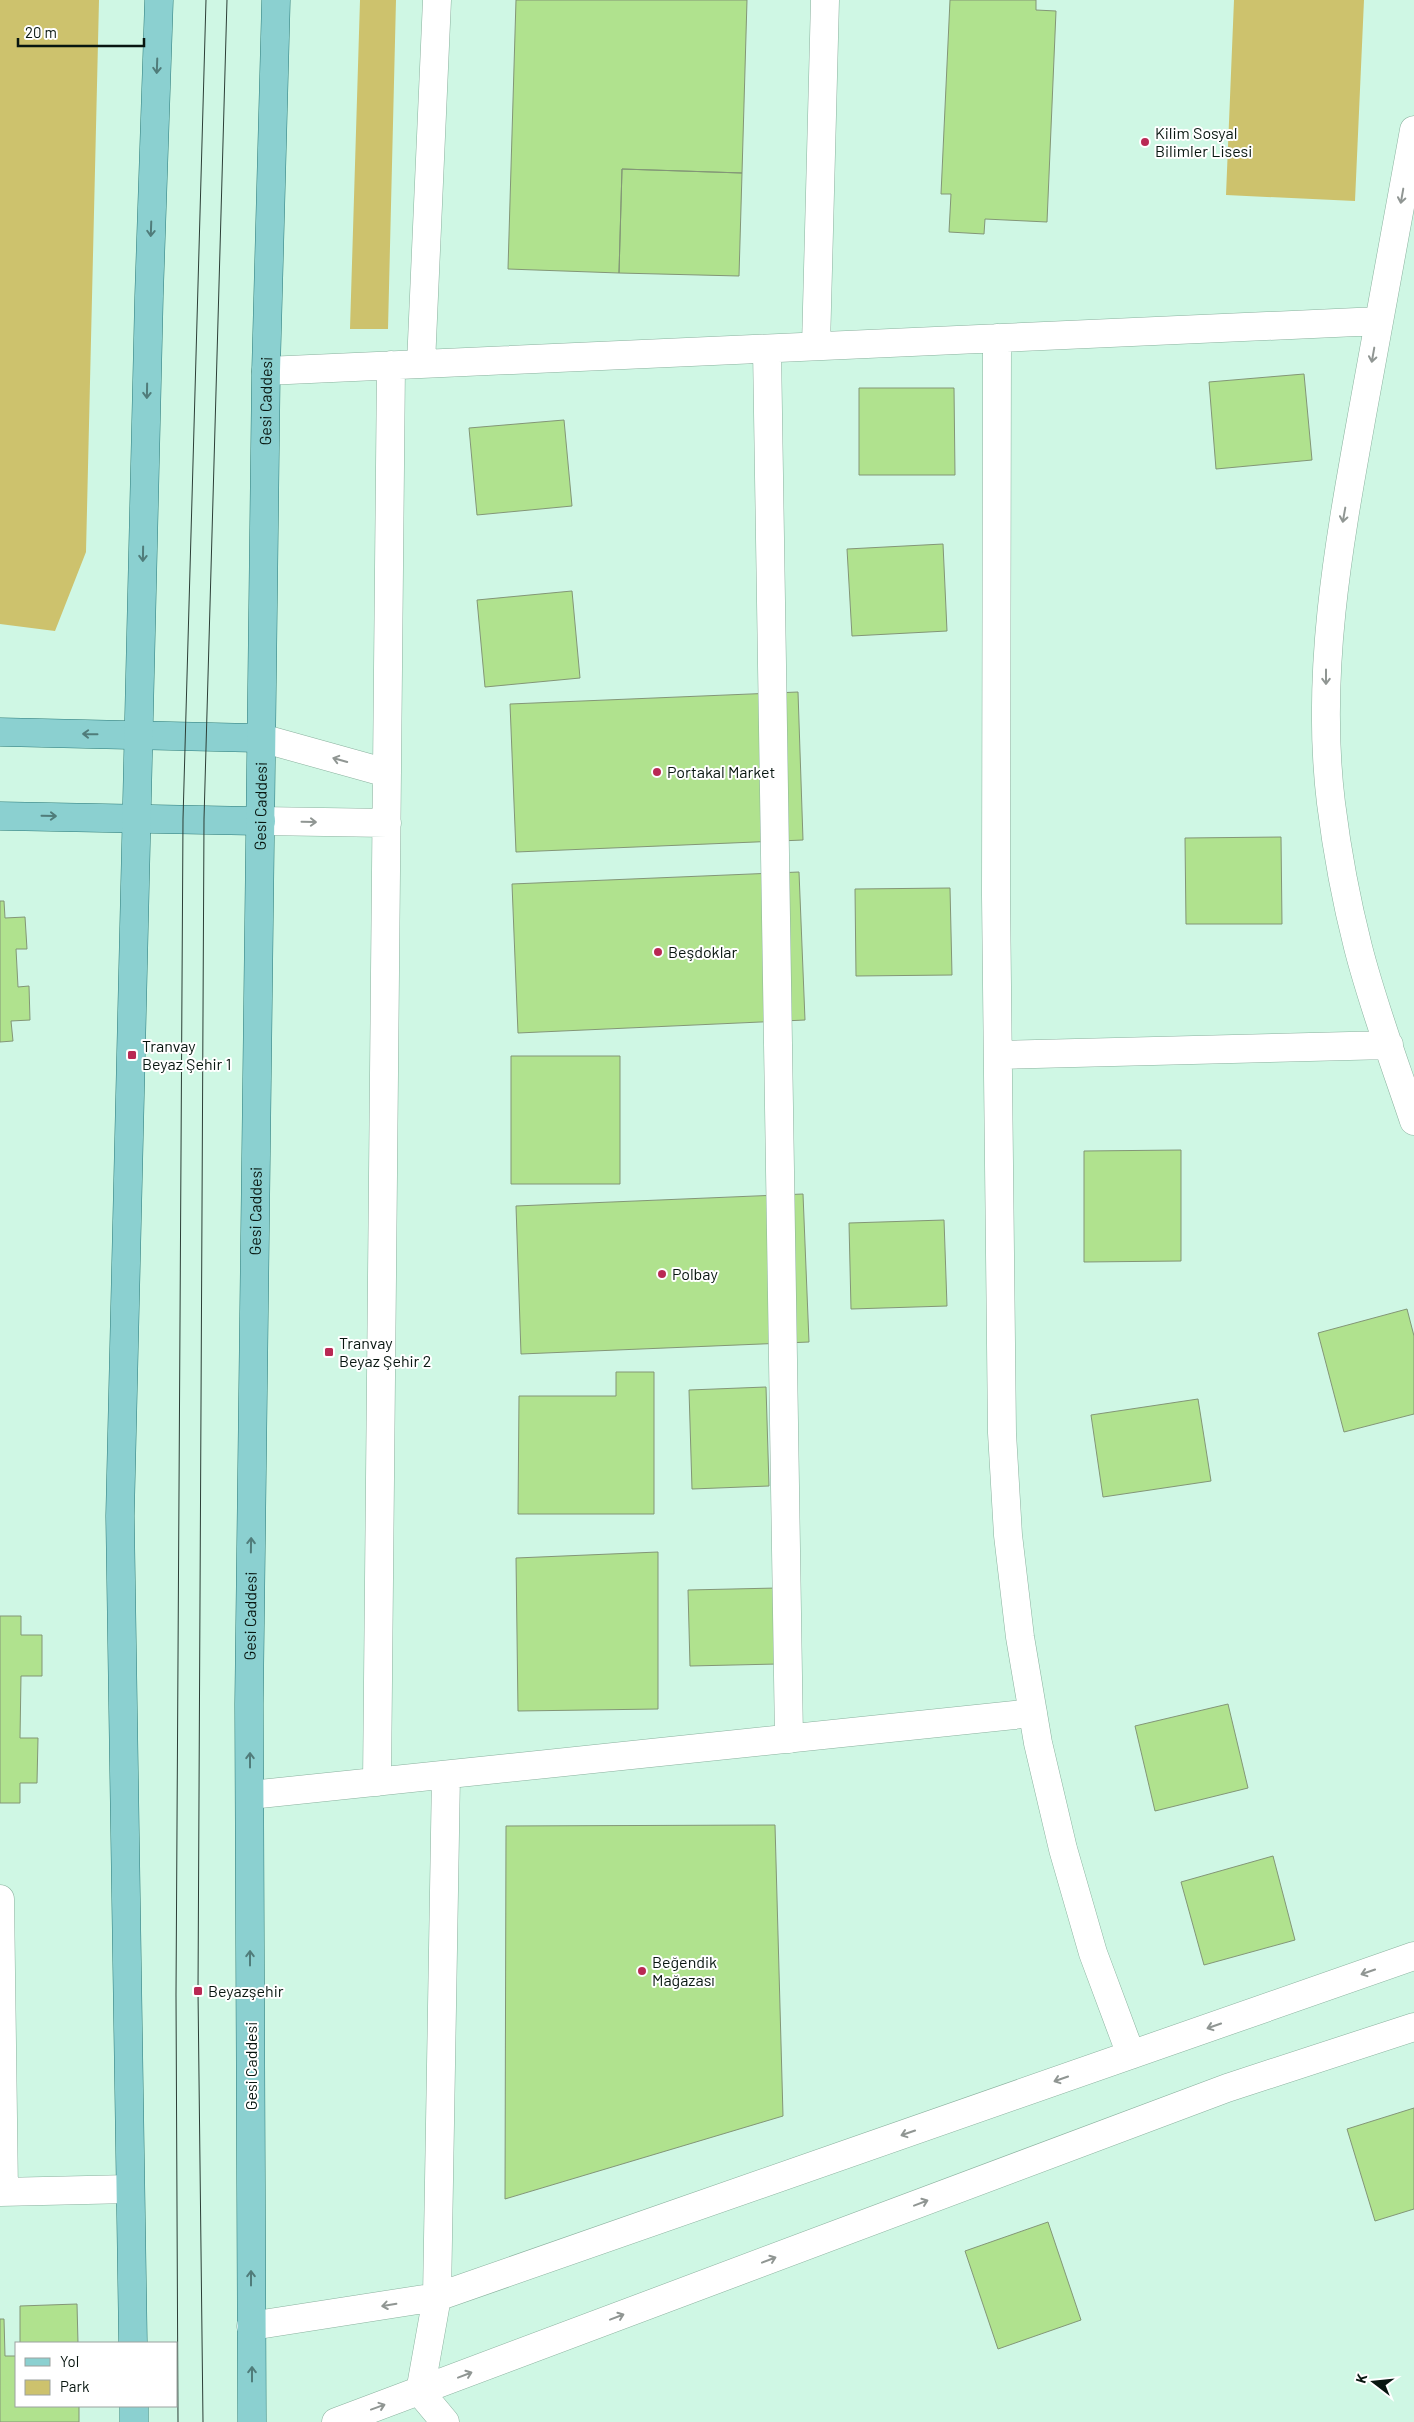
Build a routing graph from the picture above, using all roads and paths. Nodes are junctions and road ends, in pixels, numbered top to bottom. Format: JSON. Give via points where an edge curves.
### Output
{"nodes":[{"id":1,"x":159,"y":0,"type":"edge"},
{"id":2,"x":276,"y":0,"type":"edge"},
{"id":3,"x":437,"y":0,"type":"edge"},
{"id":4,"x":825,"y":0,"type":"edge"},
{"id":5,"x":1414,"y":130,"type":"edge"},
{"id":6,"x":1379,"y":321,"type":"junction"},
{"id":7,"x":998,"y":338,"type":"junction"},
{"id":8,"x":816,"y":346,"type":"junction"},
{"id":9,"x":767,"y":349,"type":"junction"},
{"id":10,"x":421,"y":364,"type":"junction"},
{"id":11,"x":391,"y":365,"type":"junction"},
{"id":12,"x":266,"y":371,"type":"junction"},
{"id":13,"x":0,"y":732,"type":"edge"},
{"id":14,"x":139,"y":735,"type":"junction"},
{"id":15,"x":261,"y":738,"type":"junction"},
{"id":16,"x":387,"y":773,"type":"junction"},
{"id":17,"x":0,"y":816,"type":"edge"},
{"id":18,"x":137,"y":817,"type":"junction"},
{"id":19,"x":260,"y":821,"type":"junction"},
{"id":20,"x":387,"y":823,"type":"junction"},
{"id":21,"x":1389,"y":1045,"type":"junction"},
{"id":22,"x":999,"y":1055,"type":"junction"},
{"id":23,"x":1414,"y":1121,"type":"edge"},
{"id":24,"x":1033,"y":1713,"type":"junction"},
{"id":25,"x":790,"y":1739,"type":"junction"},
{"id":26,"x":446,"y":1775,"type":"junction"},
{"id":27,"x":377,"y":1782,"type":"junction"},
{"id":28,"x":250,"y":1796,"type":"junction"},
{"id":29,"x":0,"y":1899,"type":"edge"},
{"id":30,"x":1414,"y":1956,"type":"edge"},
{"id":31,"x":1414,"y":2027,"type":"edge"},
{"id":32,"x":1130,"y":2055,"type":"junction"},
{"id":33,"x":130,"y":2189,"type":"junction"},
{"id":34,"x":2,"y":2192,"type":"edge"},
{"id":35,"x":437,"y":2297,"type":"junction"},
{"id":36,"x":251,"y":2326,"type":"junction"},
{"id":37,"x":133,"y":2342,"type":"edge"},
{"id":38,"x":420,"y":2392,"type":"junction"},
{"id":39,"x":134,"y":2407,"type":"edge"},
{"id":40,"x":134,"y":2422,"type":"edge"},
{"id":41,"x":252,"y":2422,"type":"edge"},
{"id":42,"x":336,"y":2422,"type":"edge"},
{"id":43,"x":445,"y":2422,"type":"edge"}],
"edges":[{"from":1,"to":14,"type":"main road","one_way":true},
{"from":2,"to":12,"type":"main road","name":"Gesi Caddesi"},
{"from":3,"to":10,"type":"street"},
{"from":4,"to":8,"type":"street"},
{"from":5,"to":6,"type":"street","one_way":true},
{"from":6,"to":7,"type":"street"},
{"from":6,"to":21,"type":"street","one_way":true,"via":[[1332,590],[1326,660],[1326,730],[1331,800],[1342,876],[1358,950]]},
{"from":7,"to":8,"type":"street"},
{"from":7,"to":22,"type":"street","via":[[996,896]]},
{"from":8,"to":9,"type":"street"},
{"from":9,"to":10,"type":"street"},
{"from":9,"to":25,"type":"street"},
{"from":10,"to":11,"type":"street"},
{"from":11,"to":12,"type":"street"},
{"from":11,"to":16,"type":"street"},
{"from":12,"to":15,"type":"main road","name":"Gesi Caddesi"},
{"from":14,"to":13,"type":"main road","one_way":true},
{"from":14,"to":15,"type":"main road"},
{"from":14,"to":18,"type":"main road"},
{"from":16,"to":15,"type":"street","one_way":true},
{"from":15,"to":19,"type":"main road","name":"Gesi Caddesi"},
{"from":16,"to":20,"type":"street"},
{"from":17,"to":18,"type":"main road","one_way":true},
{"from":18,"to":19,"type":"main road"},
{"from":18,"to":33,"type":"main road","via":[[120,1516]]},
{"from":19,"to":20,"type":"street","one_way":true},
{"from":28,"to":19,"type":"main road","name":"Gesi Caddesi","one_way":true},
{"from":20,"to":27,"type":"street"},
{"from":21,"to":22,"type":"street"},
{"from":21,"to":23,"type":"street"},
{"from":22,"to":24,"type":"street","via":[[1002,1433],[1009,1545]]},
{"from":24,"to":25,"type":"street"},
{"from":24,"to":32,"type":"street","via":[[1063,1849],[1094,1953]]},
{"from":25,"to":26,"type":"street"},
{"from":26,"to":27,"type":"street"},
{"from":26,"to":35,"type":"street"},
{"from":27,"to":28,"type":"street"},
{"from":36,"to":28,"type":"main road","name":"Gesi Caddesi","one_way":true},
{"from":29,"to":34,"type":"street"},
{"from":30,"to":32,"type":"street","one_way":true},
{"from":38,"to":31,"type":"street","one_way":true,"via":[[1217,2092]]},
{"from":32,"to":35,"type":"street","one_way":true},
{"from":33,"to":34,"type":"street"},
{"from":33,"to":37,"type":"main road"},
{"from":35,"to":36,"type":"street","one_way":true},
{"from":35,"to":38,"type":"street"},
{"from":41,"to":36,"type":"main road","name":"Gesi Caddesi","one_way":true},
{"from":42,"to":38,"type":"street","one_way":true},
{"from":38,"to":43,"type":"street"},
{"from":39,"to":40,"type":"main road"}]}
